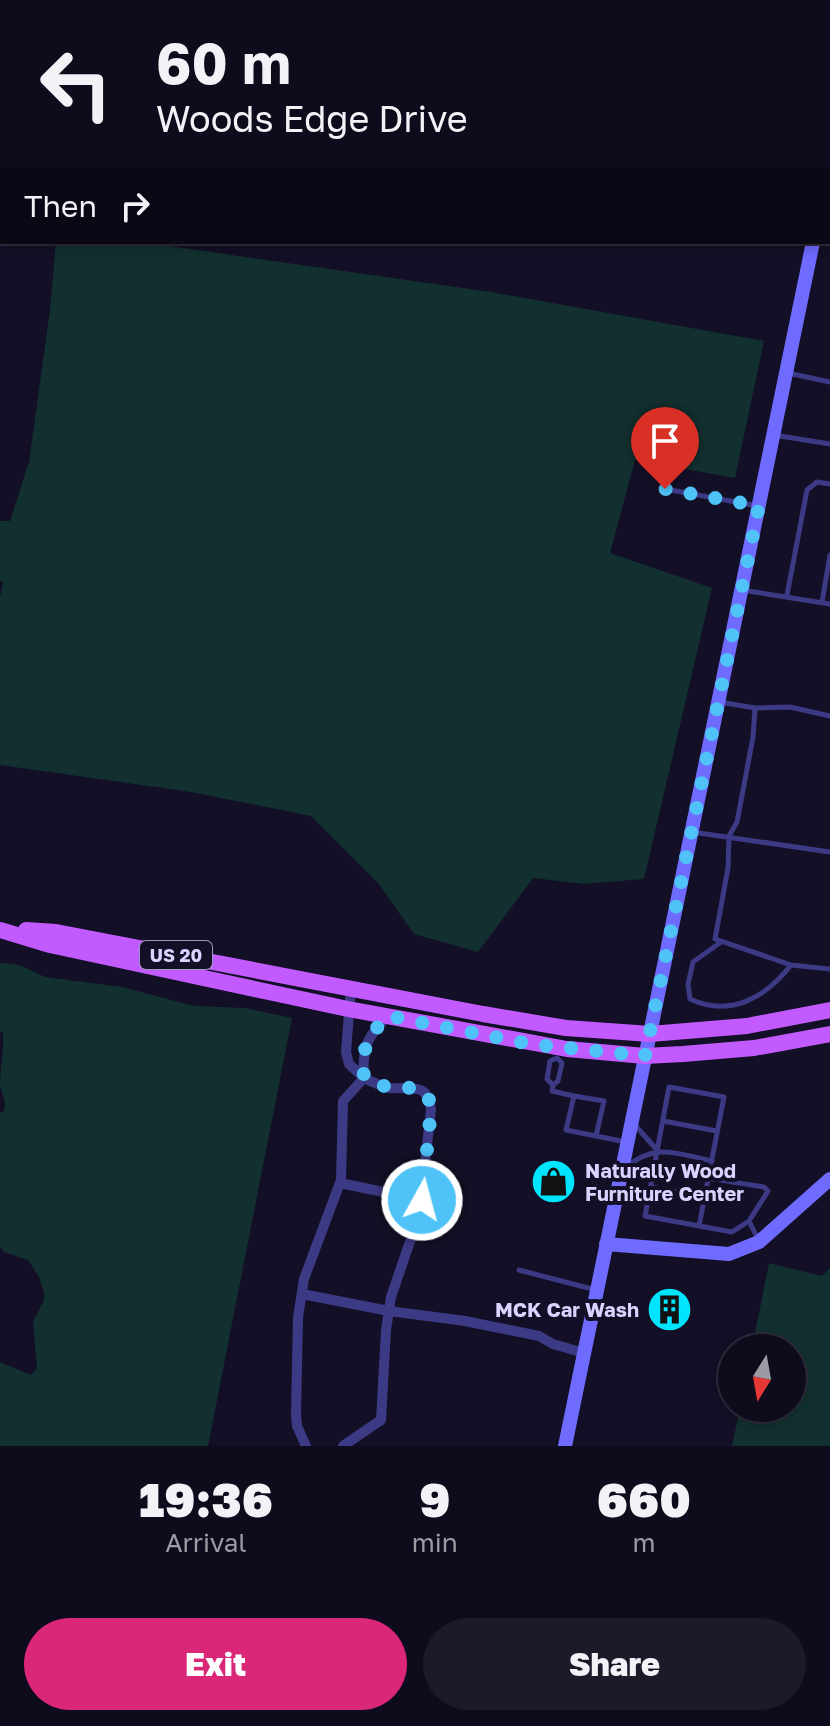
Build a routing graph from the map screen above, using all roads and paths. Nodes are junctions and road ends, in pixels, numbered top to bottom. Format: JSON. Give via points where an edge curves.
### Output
{"nodes":[{"id":1,"x":813,"y":244,"type":"edge"},
{"id":2,"x":786,"y":373,"type":"junction"},
{"id":3,"x":830,"y":382,"type":"edge"},
{"id":4,"x":773,"y":435,"type":"junction"},
{"id":5,"x":830,"y":444,"type":"edge"},
{"id":6,"x":830,"y":484,"type":"edge"},
{"id":7,"x":665,"y":489,"type":"dead end"},
{"id":8,"x":759,"y":506,"type":"junction"},
{"id":9,"x":830,"y":555,"type":"edge"},
{"id":10,"x":741,"y":590,"type":"junction"},
{"id":11,"x":787,"y":595,"type":"junction"},
{"id":12,"x":822,"y":602,"type":"junction"},
{"id":13,"x":830,"y":604,"type":"edge"},
{"id":14,"x":718,"y":702,"type":"junction"},
{"id":15,"x":755,"y":708,"type":"junction"},
{"id":16,"x":830,"y":716,"type":"edge"},
{"id":17,"x":691,"y":832,"type":"junction"},
{"id":18,"x":729,"y":836,"type":"junction"},
{"id":19,"x":830,"y":852,"type":"edge"},
{"id":20,"x":0,"y":929,"type":"edge"},
{"id":21,"x":721,"y":942,"type":"junction"},
{"id":22,"x":791,"y":965,"type":"junction"},
{"id":23,"x":830,"y":969,"type":"edge"},
{"id":24,"x":351,"y":987,"type":"junction"},
{"id":25,"x":348,"y":1009,"type":"junction"},
{"id":26,"x":830,"y":1010,"type":"edge"},
{"id":27,"x":388,"y":1016,"type":"junction"},
{"id":28,"x":650,"y":1034,"type":"junction"},
{"id":29,"x":830,"y":1034,"type":"edge"},
{"id":30,"x":557,"y":1053,"type":"junction"},
{"id":31,"x":645,"y":1056,"type":"junction"},
{"id":32,"x":364,"y":1078,"type":"junction"},
{"id":33,"x":553,"y":1085,"type":"junction"},
{"id":34,"x":574,"y":1096,"type":"junction"},
{"id":35,"x":663,"y":1120,"type":"junction"},
{"id":36,"x":631,"y":1121,"type":"junction"},
{"id":37,"x":717,"y":1131,"type":"junction"},
{"id":38,"x":596,"y":1136,"type":"junction"},
{"id":39,"x":627,"y":1142,"type":"junction"},
{"id":40,"x":658,"y":1150,"type":"junction"},
{"id":41,"x":712,"y":1161,"type":"junction"},
{"id":42,"x":620,"y":1173,"type":"junction"},
{"id":43,"x":708,"y":1178,"type":"junction"},
{"id":44,"x":830,"y":1179,"type":"edge"},
{"id":45,"x":340,"y":1183,"type":"junction"},
{"id":46,"x":650,"y":1187,"type":"junction"},
{"id":47,"x":705,"y":1197,"type":"junction"},
{"id":48,"x":422,"y":1200,"type":"junction"},
{"id":49,"x":749,"y":1221,"type":"junction"},
{"id":50,"x":699,"y":1226,"type":"junction"},
{"id":51,"x":759,"y":1242,"type":"junction"},
{"id":52,"x":606,"y":1244,"type":"junction"},
{"id":53,"x":519,"y":1270,"type":"dead end"},
{"id":54,"x":597,"y":1290,"type":"junction"},
{"id":55,"x":302,"y":1294,"type":"junction"},
{"id":56,"x":389,"y":1311,"type":"junction"},
{"id":57,"x":584,"y":1353,"type":"junction"},
{"id":58,"x":306,"y":1446,"type":"edge"},
{"id":59,"x":343,"y":1446,"type":"edge"},
{"id":60,"x":565,"y":1446,"type":"edge"}],
"edges":[{"from":1,"to":2,"type":"street"},
{"from":2,"to":3,"type":"lane"},
{"from":2,"to":4,"type":"street"},
{"from":4,"to":5,"type":"lane"},
{"from":4,"to":8,"type":"street"},
{"from":6,"to":11,"type":"lane","via":[[817,482],[807,490]]},
{"from":7,"to":8,"type":"lane"},
{"from":8,"to":10,"type":"street"},
{"from":9,"to":12,"type":"lane"},
{"from":10,"to":11,"type":"lane"},
{"from":10,"to":14,"type":"street"},
{"from":11,"to":12,"type":"lane"},
{"from":12,"to":13,"type":"lane"},
{"from":14,"to":15,"type":"lane"},
{"from":14,"to":17,"type":"street"},
{"from":15,"to":16,"type":"lane","via":[[790,707]]},
{"from":15,"to":18,"type":"lane","via":[[737,822]]},
{"from":17,"to":18,"type":"lane"},
{"from":17,"to":28,"type":"street"},
{"from":18,"to":19,"type":"lane"},
{"from":18,"to":21,"type":"lane","via":[[715,939]]},
{"from":20,"to":24,"type":"main road","number":"US 20","via":[[56,932]]},
{"from":20,"to":25,"type":"main road","number":"US 20","via":[[50,945]]},
{"from":21,"to":22,"type":"lane"},
{"from":21,"to":22,"type":"lane","via":[[693,962],[690,999],[704,1005],[753,1000]]},
{"from":22,"to":23,"type":"lane"},
{"from":24,"to":25,"type":"street"},
{"from":24,"to":28,"type":"main road","number":"US 20","via":[[566,1028]]},
{"from":25,"to":27,"type":"main road","number":"US 20"},
{"from":25,"to":32,"type":"street","via":[[346,1052],[349,1064]]},
{"from":26,"to":28,"type":"main road","number":"US 20","via":[[747,1026]]},
{"from":27,"to":30,"type":"main road","number":"US 20"},
{"from":27,"to":32,"type":"street","via":[[365,1044]]},
{"from":28,"to":31,"type":"street"},
{"from":29,"to":31,"type":"main road","number":"US 20","via":[[754,1048]]},
{"from":30,"to":31,"type":"main road","number":"US 20"},
{"from":30,"to":33,"type":"lane","via":[[562,1063]]},
{"from":30,"to":33,"type":"lane","via":[[547,1079]]},
{"from":31,"to":36,"type":"street"},
{"from":32,"to":45,"type":"street","via":[[343,1101]]},
{"from":32,"to":48,"type":"street","via":[[388,1087],[417,1088],[430,1099]]},
{"from":33,"to":34,"type":"lane","via":[[552,1091]]},
{"from":34,"to":38,"type":"lane","via":[[566,1130]]},
{"from":34,"to":38,"type":"lane","via":[[604,1101]]},
{"from":35,"to":37,"type":"lane"},
{"from":35,"to":37,"type":"lane","via":[[669,1087],[724,1097]]},
{"from":35,"to":40,"type":"lane"},
{"from":36,"to":39,"type":"street"},
{"from":36,"to":40,"type":"lane"},
{"from":37,"to":41,"type":"lane"},
{"from":38,"to":39,"type":"lane"},
{"from":39,"to":42,"type":"street"},
{"from":40,"to":41,"type":"lane"},
{"from":40,"to":42,"type":"lane"},
{"from":40,"to":46,"type":"lane"},
{"from":41,"to":43,"type":"lane"},
{"from":42,"to":52,"type":"street"},
{"from":43,"to":47,"type":"lane"},
{"from":43,"to":49,"type":"lane","via":[[768,1191]]},
{"from":44,"to":51,"type":"street"},
{"from":45,"to":48,"type":"street"},
{"from":45,"to":55,"type":"street"},
{"from":46,"to":47,"type":"lane"},
{"from":46,"to":50,"type":"lane","via":[[645,1216]]},
{"from":47,"to":50,"type":"lane"},
{"from":48,"to":56,"type":"street"},
{"from":49,"to":50,"type":"lane","via":[[732,1232]]},
{"from":49,"to":51,"type":"lane"},
{"from":51,"to":52,"type":"street","via":[[729,1254]]},
{"from":52,"to":54,"type":"street"},
{"from":53,"to":54,"type":"lane"},
{"from":54,"to":57,"type":"street"},
{"from":55,"to":56,"type":"street"},
{"from":55,"to":58,"type":"street","via":[[296,1414]]},
{"from":56,"to":57,"type":"street","via":[[539,1336]]},
{"from":56,"to":59,"type":"street","via":[[381,1420]]},
{"from":57,"to":60,"type":"street"}]}
